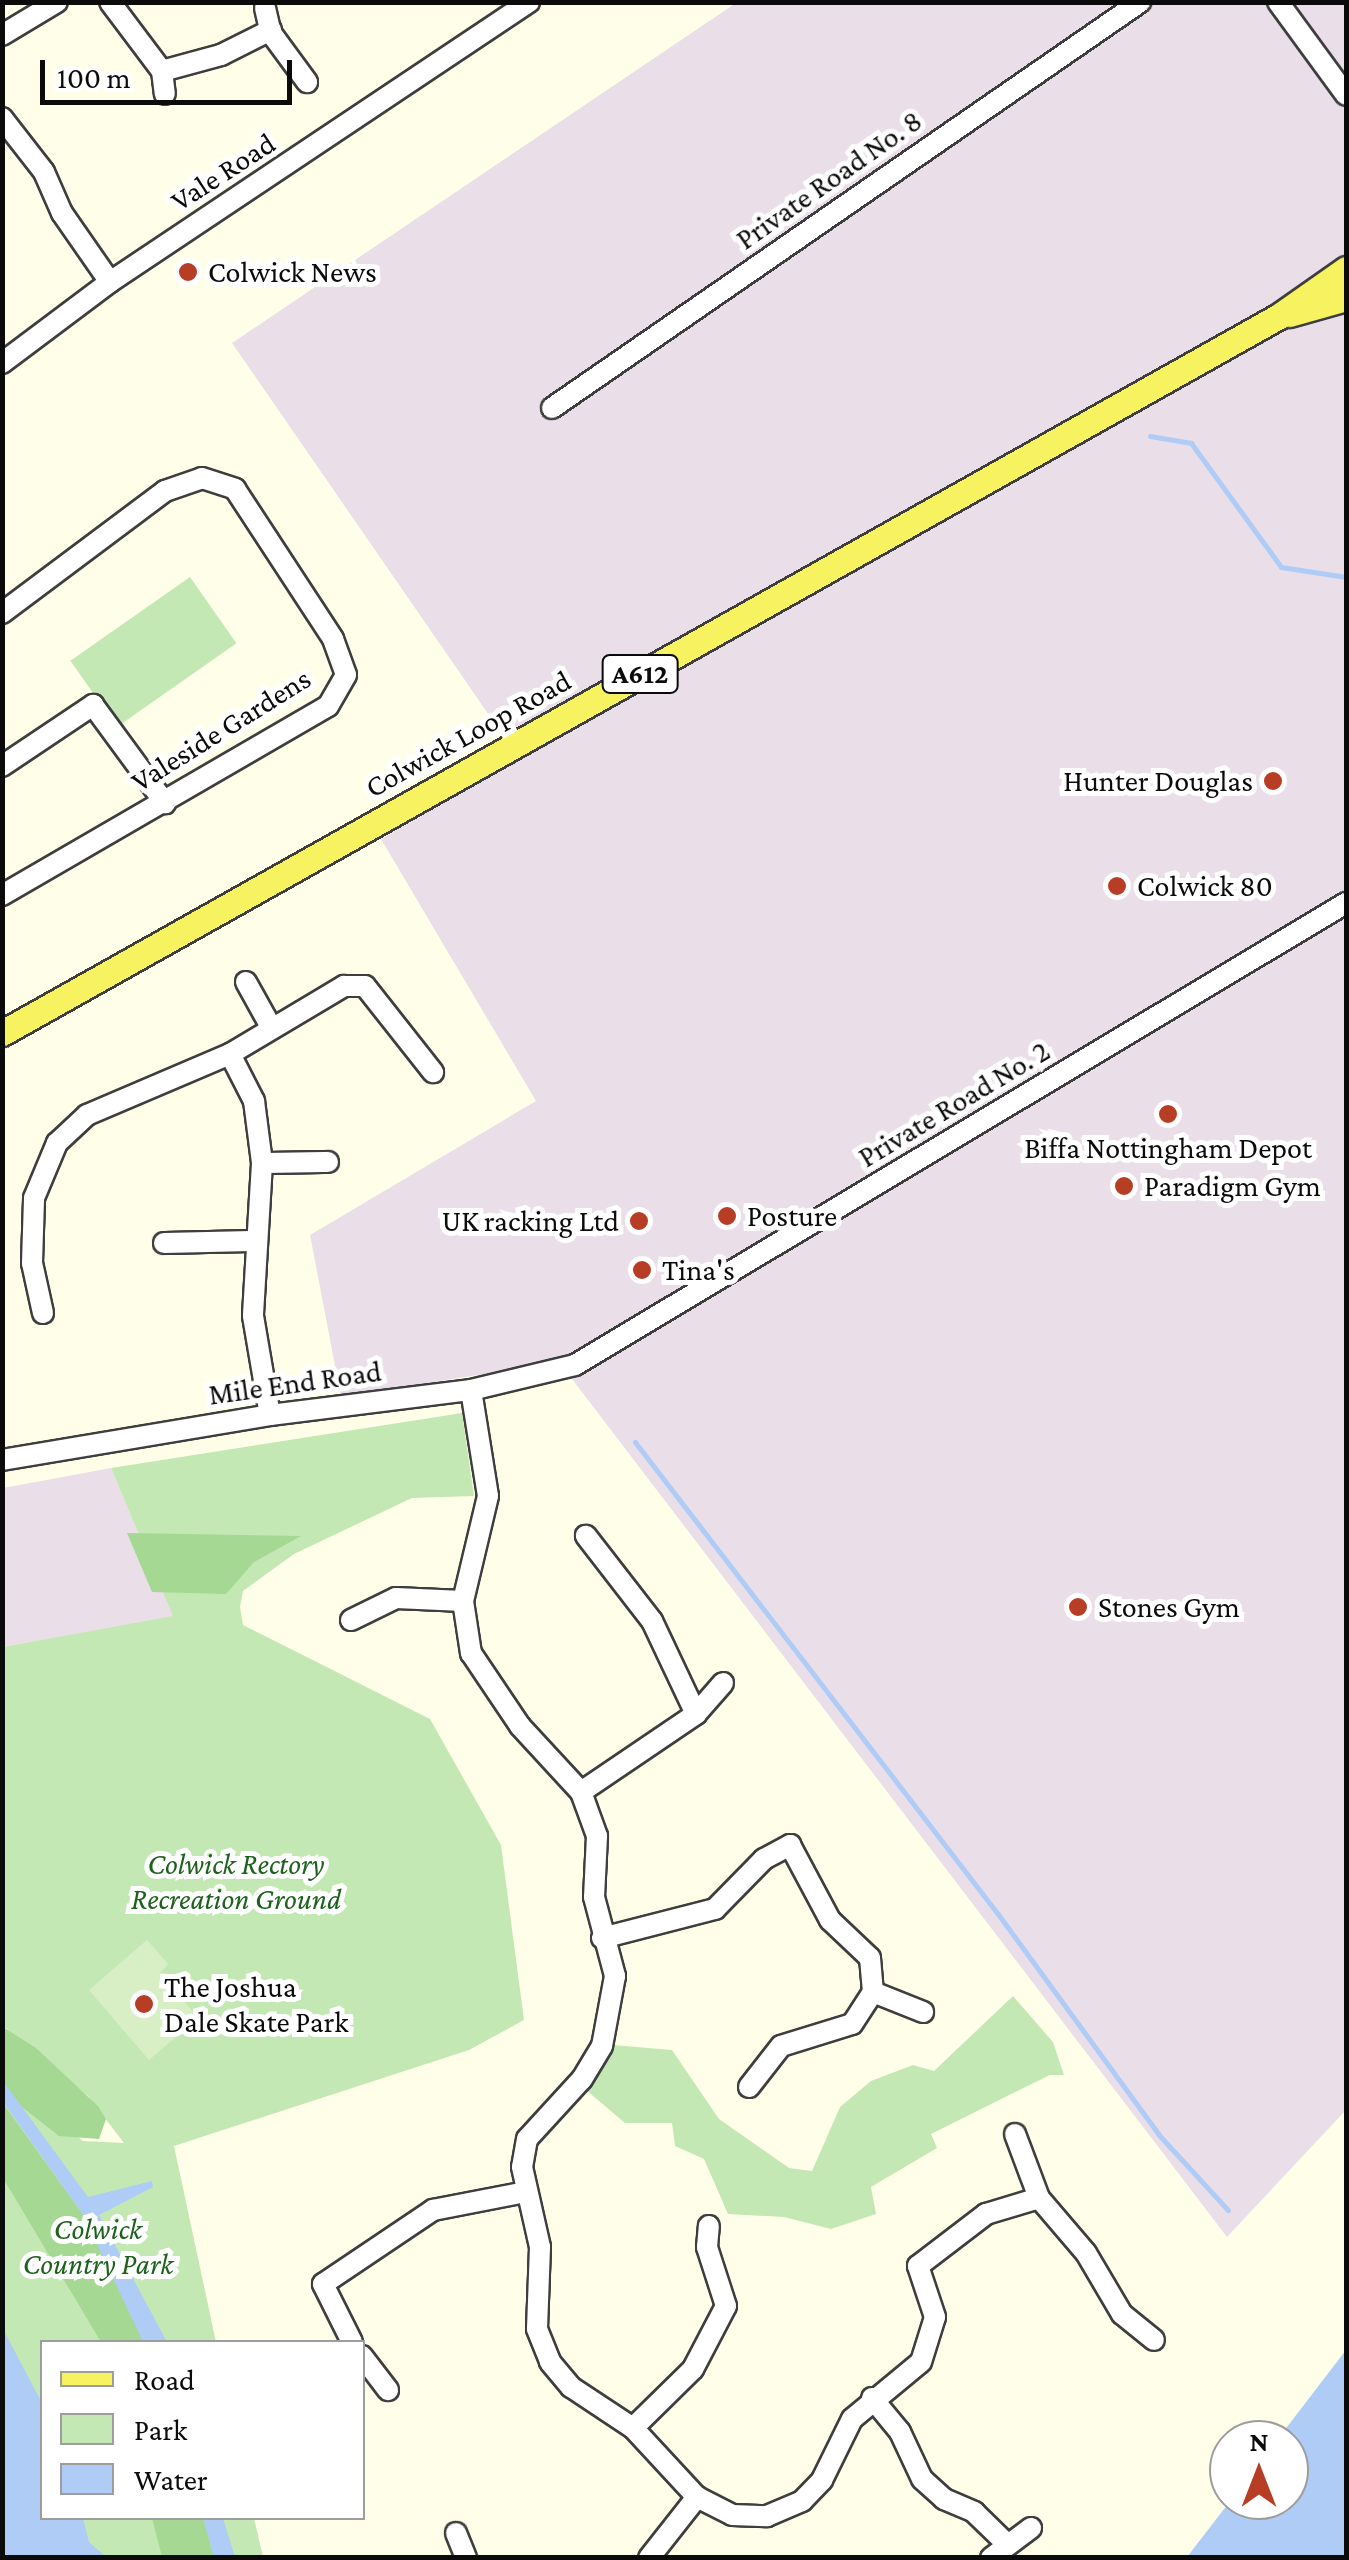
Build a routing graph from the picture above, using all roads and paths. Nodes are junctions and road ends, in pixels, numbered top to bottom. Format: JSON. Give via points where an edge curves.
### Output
{"nodes":[{"id":1,"x":57,"y":2,"type":"edge"},
{"id":2,"x":110,"y":2,"type":"edge"},
{"id":3,"x":529,"y":2,"type":"edge"},
{"id":4,"x":1140,"y":2,"type":"edge"},
{"id":5,"x":1278,"y":2,"type":"edge"},
{"id":6,"x":265,"y":8,"type":"dead end"},
{"id":7,"x":271,"y":30,"type":"junction"},
{"id":8,"x":2,"y":35,"type":"edge"},
{"id":9,"x":162,"y":71,"type":"junction"},
{"id":10,"x":307,"y":82,"type":"dead end"},
{"id":11,"x":166,"y":94,"type":"dead end"},
{"id":12,"x":1346,"y":95,"type":"edge"},
{"id":13,"x":2,"y":118,"type":"edge"},
{"id":14,"x":1346,"y":270,"type":"edge"},
{"id":15,"x":110,"y":282,"type":"junction"},
{"id":16,"x":1346,"y":298,"type":"edge"},
{"id":17,"x":1279,"y":316,"type":"junction"},
{"id":18,"x":2,"y":362,"type":"edge"},
{"id":19,"x":552,"y":408,"type":"dead end"},
{"id":20,"x":2,"y":613,"type":"edge"},
{"id":21,"x":2,"y":766,"type":"edge"},
{"id":22,"x":165,"y":803,"type":"junction"},
{"id":23,"x":2,"y":895,"type":"edge"},
{"id":24,"x":1346,"y":903,"type":"edge"},
{"id":25,"x":246,"y":982,"type":"dead end"},
{"id":26,"x":271,"y":1027,"type":"junction"},
{"id":27,"x":2,"y":1033,"type":"edge"},
{"id":28,"x":230,"y":1054,"type":"junction"},
{"id":29,"x":434,"y":1072,"type":"dead end"},
{"id":30,"x":328,"y":1162,"type":"dead end"},
{"id":31,"x":262,"y":1163,"type":"junction"},
{"id":32,"x":252,"y":1240,"type":"junction"},
{"id":33,"x":164,"y":1243,"type":"dead end"},
{"id":34,"x":44,"y":1314,"type":"dead end"},
{"id":35,"x":593,"y":1356,"type":"joint"},
{"id":36,"x":471,"y":1390,"type":"junction"},
{"id":37,"x":270,"y":1415,"type":"junction"},
{"id":38,"x":2,"y":1460,"type":"edge"},
{"id":39,"x":586,"y":1536,"type":"dead end"},
{"id":40,"x":463,"y":1601,"type":"junction"},
{"id":41,"x":351,"y":1620,"type":"dead end"},
{"id":42,"x":723,"y":1683,"type":"dead end"},
{"id":43,"x":696,"y":1714,"type":"junction"},
{"id":44,"x":581,"y":1792,"type":"junction"},
{"id":45,"x":602,"y":1938,"type":"junction"},
{"id":46,"x":873,"y":1992,"type":"junction"},
{"id":47,"x":923,"y":2012,"type":"dead end"},
{"id":48,"x":749,"y":2087,"type":"dead end"},
{"id":49,"x":1014,"y":2134,"type":"dead end"},
{"id":50,"x":526,"y":2192,"type":"junction"},
{"id":51,"x":1039,"y":2198,"type":"junction"},
{"id":52,"x":710,"y":2226,"type":"dead end"},
{"id":53,"x":351,"y":2340,"type":"edge"},
{"id":54,"x":1154,"y":2340,"type":"dead end"},
{"id":55,"x":365,"y":2360,"type":"edge"},
{"id":56,"x":388,"y":2390,"type":"dead end"},
{"id":57,"x":872,"y":2398,"type":"junction"},
{"id":58,"x":633,"y":2428,"type":"junction"},
{"id":59,"x":697,"y":2497,"type":"junction"},
{"id":60,"x":1031,"y":2528,"type":"dead end"},
{"id":61,"x":456,"y":2534,"type":"dead end"},
{"id":62,"x":998,"y":2550,"type":"edge"},
{"id":63,"x":466,"y":2558,"type":"edge"},
{"id":64,"x":648,"y":2558,"type":"edge"}],
"edges":[{"from":1,"to":8,"type":"street"},
{"from":2,"to":9,"type":"street"},
{"from":3,"to":15,"type":"street","name":"Vale Road"},
{"from":4,"to":19,"type":"street","name":"Private Road No. 8"},
{"from":5,"to":12,"type":"street"},
{"from":6,"to":7,"type":"street"},
{"from":7,"to":9,"type":"street","via":[[221,55]]},
{"from":7,"to":10,"type":"street"},
{"from":9,"to":11,"type":"street"},
{"from":13,"to":15,"type":"street","via":[[44,172],[62,213]]},
{"from":14,"to":17,"type":"main road","name":"Colwick Loop Road","number":"A612"},
{"from":15,"to":18,"type":"street","name":"Vale Road"},
{"from":16,"to":17,"type":"main road","name":"Colwick Loop Road","number":"A612"},
{"from":17,"to":27,"type":"main road","name":"Colwick Loop Road","number":"A612"},
{"from":20,"to":22,"type":"street","name":"Valeside Gardens","via":[[165,492],[202,478],[235,490],[312,605],[346,675],[328,706]]},
{"from":21,"to":22,"type":"street","via":[[93,705]]},
{"from":22,"to":23,"type":"street","name":"Valeside Gardens"},
{"from":24,"to":35,"type":"street","name":"Private Road No. 2"},
{"from":25,"to":26,"type":"street"},
{"from":26,"to":28,"type":"street"},
{"from":26,"to":29,"type":"street","via":[[344,986],[366,986]]},
{"from":28,"to":31,"type":"street","via":[[254,1101]]},
{"from":28,"to":34,"type":"street","via":[[134,1090],[87,1115],[57,1144],[34,1198],[32,1262]]},
{"from":30,"to":31,"type":"street"},
{"from":31,"to":32,"type":"street"},
{"from":32,"to":33,"type":"street"},
{"from":32,"to":37,"type":"street","via":[[253,1316]]},
{"from":35,"to":36,"type":"street","name":"Mile End Road"},
{"from":36,"to":37,"type":"street","name":"Mile End Road"},
{"from":36,"to":40,"type":"street","via":[[488,1496]]},
{"from":37,"to":38,"type":"street","name":"Mile End Road"},
{"from":39,"to":43,"type":"street","via":[[652,1621]]},
{"from":40,"to":41,"type":"street","via":[[396,1598]]},
{"from":40,"to":44,"type":"street","via":[[471,1653],[520,1726]]},
{"from":42,"to":43,"type":"street"},
{"from":43,"to":44,"type":"street"},
{"from":44,"to":45,"type":"street","via":[[597,1836],[594,1897]]},
{"from":45,"to":46,"type":"street","via":[[715,1910],[764,1858],[790,1845],[830,1920],[870,1958]]},
{"from":45,"to":50,"type":"street","via":[[615,1976],[612,2013],[582,2078],[527,2139]]},
{"from":46,"to":47,"type":"street"},
{"from":46,"to":48,"type":"street","via":[[852,2024],[781,2046]]},
{"from":49,"to":51,"type":"street"},
{"from":50,"to":53,"type":"street","via":[[433,2210],[323,2284]]},
{"from":50,"to":58,"type":"street","via":[[540,2246],[537,2329],[550,2362],[572,2387]]},
{"from":51,"to":54,"type":"street","via":[[1086,2253],[1122,2314]]},
{"from":51,"to":57,"type":"street","via":[[986,2214],[918,2266],[933,2302],[932,2342],[907,2376]]},
{"from":52,"to":58,"type":"street","via":[[707,2247],[726,2306],[693,2368]]},
{"from":55,"to":56,"type":"street"},
{"from":57,"to":59,"type":"street","via":[[852,2418],[822,2480],[802,2501],[767,2516],[732,2515]]},
{"from":57,"to":62,"type":"street","via":[[900,2432],[922,2479],[944,2499],[974,2512]]},
{"from":58,"to":59,"type":"street"},
{"from":59,"to":64,"type":"street"},
{"from":60,"to":62,"type":"street"},
{"from":61,"to":63,"type":"street"}]}
